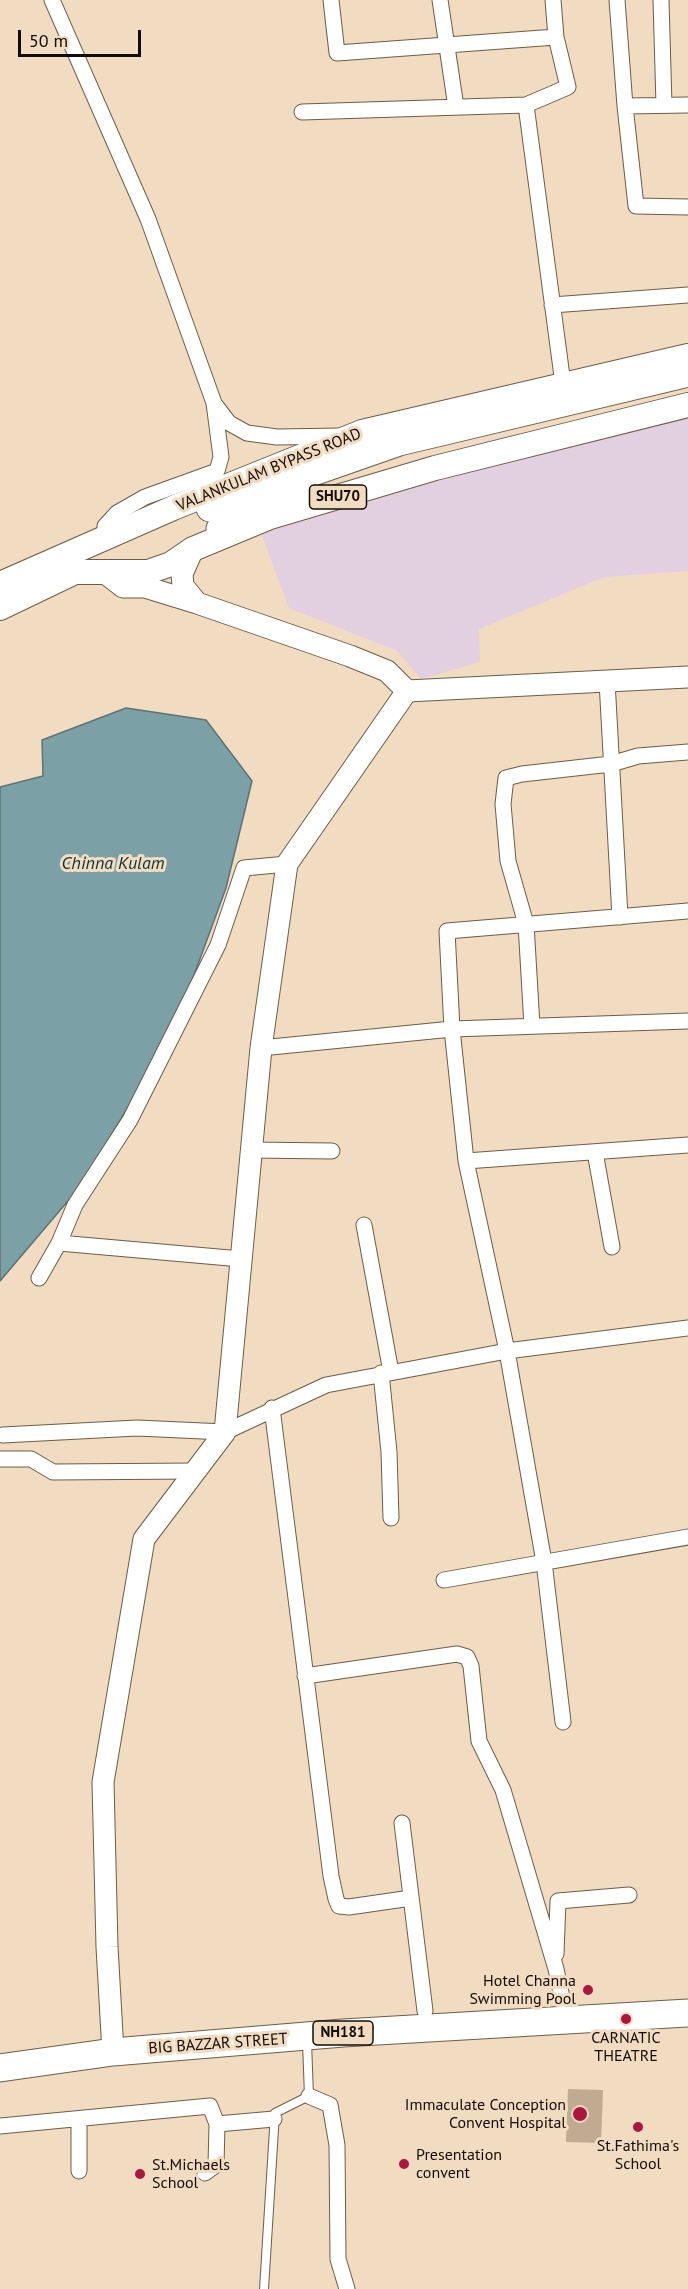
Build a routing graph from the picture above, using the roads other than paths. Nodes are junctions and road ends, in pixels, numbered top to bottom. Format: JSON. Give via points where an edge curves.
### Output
{"nodes":[{"id":1,"x":52,"y":0,"type":"edge"},
{"id":2,"x":331,"y":0,"type":"edge"},
{"id":3,"x":440,"y":0,"type":"edge"},
{"id":4,"x":553,"y":0,"type":"edge"},
{"id":5,"x":617,"y":0,"type":"edge"},
{"id":6,"x":661,"y":0,"type":"edge"},
{"id":7,"x":556,"y":37,"type":"junction"},
{"id":8,"x":446,"y":45,"type":"junction"},
{"id":9,"x":526,"y":105,"type":"junction"},
{"id":10,"x":664,"y":105,"type":"junction"},
{"id":11,"x":688,"y":105,"type":"edge"},
{"id":12,"x":625,"y":106,"type":"junction"},
{"id":13,"x":456,"y":107,"type":"junction"},
{"id":14,"x":302,"y":112,"type":"dead end"},
{"id":15,"x":688,"y":207,"type":"edge"},
{"id":16,"x":688,"y":295,"type":"edge"},
{"id":17,"x":552,"y":305,"type":"junction"},
{"id":18,"x":688,"y":356,"type":"edge"},
{"id":19,"x":688,"y":373,"type":"edge"},
{"id":20,"x":563,"y":384,"type":"junction"},
{"id":21,"x":688,"y":389,"type":"edge"},
{"id":22,"x":214,"y":403,"type":"junction"},
{"id":23,"x":688,"y":405,"type":"edge"},
{"id":24,"x":350,"y":436,"type":"junction"},
{"id":25,"x":205,"y":526,"type":"junction"},
{"id":26,"x":107,"y":539,"type":"junction"},
{"id":27,"x":80,"y":551,"type":"junction"},
{"id":28,"x":99,"y":573,"type":"junction"},
{"id":29,"x":0,"y":584,"type":"edge"},
{"id":30,"x":198,"y":603,"type":"junction"},
{"id":31,"x":0,"y":608,"type":"edge"},
{"id":32,"x":688,"y":677,"type":"edge"},
{"id":33,"x":607,"y":681,"type":"junction"},
{"id":34,"x":406,"y":691,"type":"junction"},
{"id":35,"x":688,"y":752,"type":"edge"},
{"id":36,"x":611,"y":764,"type":"junction"},
{"id":37,"x":287,"y":864,"type":"junction"},
{"id":38,"x":688,"y":911,"type":"edge"},
{"id":39,"x":620,"y":917,"type":"junction"},
{"id":40,"x":526,"y":924,"type":"junction"},
{"id":41,"x":688,"y":1021,"type":"edge"},
{"id":42,"x":532,"y":1026,"type":"junction"},
{"id":43,"x":452,"y":1029,"type":"junction"},
{"id":44,"x":261,"y":1047,"type":"junction"},
{"id":45,"x":688,"y":1144,"type":"edge"},
{"id":46,"x":251,"y":1150,"type":"junction"},
{"id":47,"x":332,"y":1151,"type":"dead end"},
{"id":48,"x":595,"y":1152,"type":"junction"},
{"id":49,"x":466,"y":1161,"type":"junction"},
{"id":50,"x":364,"y":1225,"type":"dead end"},
{"id":51,"x":59,"y":1243,"type":"junction"},
{"id":52,"x":612,"y":1247,"type":"dead end"},
{"id":53,"x":241,"y":1258,"type":"junction"},
{"id":54,"x":39,"y":1278,"type":"dead end"},
{"id":55,"x":688,"y":1328,"type":"edge"},
{"id":56,"x":507,"y":1351,"type":"junction"},
{"id":57,"x":386,"y":1372,"type":"junction"},
{"id":58,"x":272,"y":1408,"type":"junction"},
{"id":59,"x":225,"y":1432,"type":"junction"},
{"id":60,"x":3,"y":1435,"type":"dead end"},
{"id":61,"x":0,"y":1459,"type":"edge"},
{"id":62,"x":196,"y":1471,"type":"junction"},
{"id":63,"x":391,"y":1518,"type":"dead end"},
{"id":64,"x":688,"y":1537,"type":"edge"},
{"id":65,"x":544,"y":1562,"type":"junction"},
{"id":66,"x":444,"y":1580,"type":"dead end"},
{"id":67,"x":305,"y":1676,"type":"junction"},
{"id":68,"x":563,"y":1722,"type":"dead end"},
{"id":69,"x":402,"y":1823,"type":"dead end"},
{"id":70,"x":629,"y":1895,"type":"dead end"},
{"id":71,"x":411,"y":1898,"type":"junction"},
{"id":72,"x":556,"y":1969,"type":"junction"},
{"id":73,"x":688,"y":1997,"type":"edge"},
{"id":74,"x":563,"y":2002,"type":"junction"},
{"id":75,"x":425,"y":2011,"type":"junction"},
{"id":76,"x":688,"y":2013,"type":"edge"},
{"id":77,"x":307,"y":2037,"type":"junction"},
{"id":78,"x":113,"y":2043,"type":"junction"},
{"id":79,"x":0,"y":2050,"type":"edge"},
{"id":80,"x":0,"y":2068,"type":"edge"},
{"id":81,"x":309,"y":2096,"type":"junction"},
{"id":82,"x":274,"y":2119,"type":"junction"},
{"id":83,"x":79,"y":2120,"type":"junction"},
{"id":84,"x":218,"y":2124,"type":"junction"},
{"id":85,"x":0,"y":2126,"type":"edge"},
{"id":86,"x":79,"y":2171,"type":"dead end"},
{"id":87,"x":205,"y":2173,"type":"dead end"},
{"id":88,"x":264,"y":2289,"type":"edge"},
{"id":89,"x":347,"y":2289,"type":"edge"}],
"edges":[{"from":1,"to":22,"type":"street","via":[[148,219]]},
{"from":2,"to":8,"type":"street","via":[[337,53]]},
{"from":3,"to":8,"type":"street"},
{"from":4,"to":7,"type":"street"},
{"from":5,"to":12,"type":"street"},
{"from":6,"to":10,"type":"street"},
{"from":7,"to":8,"type":"street"},
{"from":7,"to":9,"type":"street","via":[[568,87]]},
{"from":8,"to":13,"type":"street"},
{"from":9,"to":13,"type":"street"},
{"from":9,"to":17,"type":"street"},
{"from":10,"to":11,"type":"street"},
{"from":10,"to":12,"type":"street"},
{"from":12,"to":15,"type":"street","via":[[636,206]]},
{"from":13,"to":14,"type":"street"},
{"from":16,"to":17,"type":"street"},
{"from":17,"to":20,"type":"street"},
{"from":18,"to":20,"type":"main road","name":"VALANKULAM BYPASS ROAD","number":"SHU70"},
{"from":19,"to":25,"type":"highway","via":[[399,442]]},
{"from":20,"to":24,"type":"main road","name":"VALANKULAM BYPASS ROAD","number":"SHU70"},
{"from":21,"to":25,"type":"highway","via":[[402,459]]},
{"from":22,"to":24,"type":"street","via":[[229,423],[247,433]]},
{"from":22,"to":26,"type":"street","via":[[222,457],[217,471],[146,497],[117,513],[105,526]]},
{"from":23,"to":25,"type":"main road","name":"VALANKULAM BYPASS ROAD","number":"SHU70","via":[[424,471],[270,517]]},
{"from":24,"to":25,"type":"main road","name":"VALANKULAM BYPASS ROAD","number":"SHU70"},
{"from":25,"to":26,"type":"main road","name":"VALANKULAM BYPASS ROAD","number":"SHU70"},
{"from":25,"to":28,"type":"main road","name":"VALANKULAM BYPASS ROAD","number":"SHU70","via":[[171,564],[148,572]]},
{"from":25,"to":30,"type":"street","via":[[182,574],[183,586]]},
{"from":26,"to":27,"type":"main road","name":"VALANKULAM BYPASS ROAD","number":"SHU70"},
{"from":27,"to":28,"type":"main road","via":[[81,565]]},
{"from":27,"to":29,"type":"main road","name":"VALANKULAM BYPASS ROAD","number":"SHU70"},
{"from":28,"to":30,"type":"street","via":[[123,587],[145,587]]},
{"from":28,"to":31,"type":"main road","name":"VALANKULAM BYPASS ROAD","number":"SHU70","via":[[75,572]]},
{"from":30,"to":34,"type":"street","via":[[360,659],[387,671]]},
{"from":32,"to":33,"type":"street"},
{"from":33,"to":34,"type":"street"},
{"from":33,"to":36,"type":"street"},
{"from":34,"to":37,"type":"street"},
{"from":35,"to":36,"type":"street","via":[[638,756]]},
{"from":36,"to":39,"type":"street"},
{"from":36,"to":40,"type":"street","via":[[506,778],[503,804],[508,861]]},
{"from":37,"to":44,"type":"street"},
{"from":37,"to":51,"type":"street","via":[[244,868],[218,945],[130,1120],[75,1205]]},
{"from":38,"to":39,"type":"street"},
{"from":39,"to":40,"type":"street"},
{"from":40,"to":42,"type":"street"},
{"from":40,"to":43,"type":"street","via":[[447,931]]},
{"from":41,"to":42,"type":"street"},
{"from":42,"to":43,"type":"street"},
{"from":43,"to":44,"type":"street"},
{"from":43,"to":49,"type":"street"},
{"from":44,"to":46,"type":"street"},
{"from":45,"to":48,"type":"street"},
{"from":46,"to":47,"type":"street"},
{"from":46,"to":53,"type":"street"},
{"from":48,"to":49,"type":"street"},
{"from":48,"to":52,"type":"street"},
{"from":49,"to":56,"type":"street"},
{"from":50,"to":57,"type":"street"},
{"from":51,"to":53,"type":"street"},
{"from":51,"to":54,"type":"street"},
{"from":53,"to":59,"type":"street"},
{"from":55,"to":56,"type":"street"},
{"from":56,"to":57,"type":"street"},
{"from":56,"to":65,"type":"street"},
{"from":57,"to":58,"type":"street","via":[[326,1385]]},
{"from":57,"to":63,"type":"street"},
{"from":58,"to":59,"type":"street"},
{"from":58,"to":67,"type":"street"},
{"from":59,"to":60,"type":"street","via":[[137,1428]]},
{"from":59,"to":62,"type":"street"},
{"from":61,"to":62,"type":"street","via":[[31,1459],[53,1472]]},
{"from":62,"to":78,"type":"street","via":[[144,1539],[103,1782]]},
{"from":64,"to":65,"type":"street"},
{"from":65,"to":66,"type":"street"},
{"from":65,"to":68,"type":"street"},
{"from":67,"to":71,"type":"street","via":[[331,1876],[339,1906]]},
{"from":67,"to":72,"type":"street","via":[[457,1654],[467,1657],[479,1741],[503,1790]]},
{"from":69,"to":71,"type":"street"},
{"from":70,"to":72,"type":"street","via":[[558,1901]]},
{"from":71,"to":75,"type":"street"},
{"from":72,"to":74,"type":"street"},
{"from":73,"to":74,"type":"highway","name":"BIG BAZZAR STREET","number":"NH181"},
{"from":74,"to":75,"type":"highway","name":"BIG BAZZAR STREET","number":"NH181"},
{"from":75,"to":78,"type":"highway","name":"BIG BAZZAR STREET","number":"NH181"},
{"from":76,"to":77,"type":"highway","name":"BIG BAZZAR STREET","number":"NH181"},
{"from":77,"to":78,"type":"highway","name":"BIG BAZZAR STREET","number":"NH181"},
{"from":77,"to":81,"type":"lane"},
{"from":78,"to":79,"type":"highway","name":"BIG BAZZAR STREET","number":"NH181"},
{"from":78,"to":80,"type":"highway","name":"BIG BAZZAR STREET","number":"NH181"},
{"from":81,"to":82,"type":"lane","via":[[275,2113]]},
{"from":81,"to":89,"type":"street","via":[[330,2105],[337,2145],[338,2259]]},
{"from":82,"to":84,"type":"street"},
{"from":82,"to":88,"type":"lane"},
{"from":83,"to":84,"type":"street","via":[[210,2106]]},
{"from":83,"to":85,"type":"street"},
{"from":83,"to":86,"type":"street"},
{"from":84,"to":87,"type":"street","via":[[216,2165]]}]}
